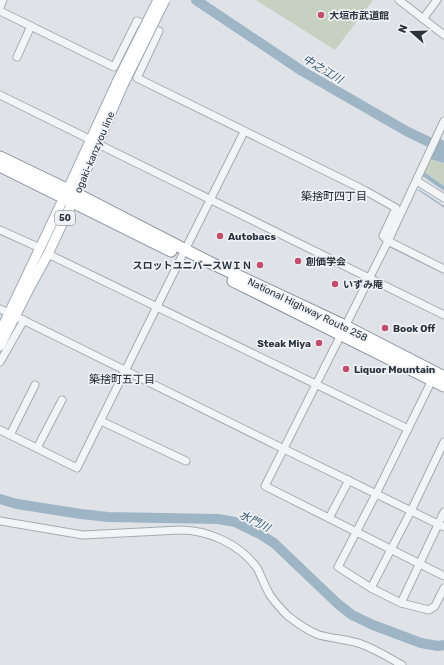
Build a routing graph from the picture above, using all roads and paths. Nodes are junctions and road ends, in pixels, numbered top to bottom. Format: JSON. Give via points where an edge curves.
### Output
{"nodes":[{"id":1,"x":3,"y":0,"type":"edge"},
{"id":2,"x":158,"y":0,"type":"edge"},
{"id":3,"x":165,"y":0,"type":"edge"},
{"id":4,"x":399,"y":0,"type":"edge"},
{"id":5,"x":437,"y":0,"type":"edge"},
{"id":6,"x":0,"y":7,"type":"edge"},
{"id":7,"x":0,"y":11,"type":"edge"},
{"id":8,"x":423,"y":18,"type":"junction"},
{"id":9,"x":31,"y":26,"type":"junction"},
{"id":10,"x":444,"y":35,"type":"edge"},
{"id":11,"x":17,"y":56,"type":"dead end"},
{"id":12,"x":120,"y":84,"type":"junction"},
{"id":13,"x":0,"y":95,"type":"edge"},
{"id":14,"x":444,"y":121,"type":"edge"},
{"id":15,"x":244,"y":132,"type":"junction"},
{"id":16,"x":94,"y":142,"type":"junction"},
{"id":17,"x":0,"y":156,"type":"edge"},
{"id":18,"x":0,"y":166,"type":"edge"},
{"id":19,"x":417,"y":180,"type":"junction"},
{"id":20,"x":70,"y":196,"type":"junction"},
{"id":21,"x":444,"y":198,"type":"edge"},
{"id":22,"x":210,"y":200,"type":"junction"},
{"id":23,"x":0,"y":230,"type":"edge"},
{"id":24,"x":388,"y":241,"type":"junction"},
{"id":25,"x":44,"y":251,"type":"junction"},
{"id":26,"x":184,"y":253,"type":"junction"},
{"id":27,"x":444,"y":269,"type":"edge"},
{"id":28,"x":368,"y":278,"type":"junction"},
{"id":29,"x":157,"y":307,"type":"junction"},
{"id":30,"x":8,"y":314,"type":"edge"},
{"id":31,"x":444,"y":315,"type":"edge"},
{"id":32,"x":342,"y":331,"type":"junction"},
{"id":33,"x":0,"y":332,"type":"edge"},
{"id":34,"x":0,"y":346,"type":"edge"},
{"id":35,"x":0,"y":362,"type":"edge"},
{"id":36,"x":126,"y":371,"type":"junction"},
{"id":37,"x":444,"y":377,"type":"edge"},
{"id":38,"x":432,"y":380,"type":"junction"},
{"id":39,"x":34,"y":385,"type":"dead end"},
{"id":40,"x":316,"y":385,"type":"junction"},
{"id":41,"x":444,"y":386,"type":"edge"},
{"id":42,"x":62,"y":400,"type":"dead end"},
{"id":43,"x":101,"y":420,"type":"junction"},
{"id":44,"x":408,"y":429,"type":"junction"},
{"id":45,"x":0,"y":430,"type":"edge"},
{"id":46,"x":10,"y":435,"type":"junction"},
{"id":47,"x":444,"y":442,"type":"edge"},
{"id":48,"x":37,"y":448,"type":"junction"},
{"id":49,"x":284,"y":449,"type":"junction"},
{"id":50,"x":186,"y":461,"type":"dead end"},
{"id":51,"x":348,"y":480,"type":"junction"},
{"id":52,"x":376,"y":494,"type":"junction"},
{"id":53,"x":411,"y":511,"type":"junction"},
{"id":54,"x":444,"y":512,"type":"edge"},
{"id":55,"x":329,"y":518,"type":"junction"},
{"id":56,"x":0,"y":521,"type":"edge"},
{"id":57,"x":441,"y":525,"type":"edge"},
{"id":58,"x":356,"y":532,"type":"junction"},
{"id":59,"x":390,"y":549,"type":"junction"},
{"id":60,"x":419,"y":563,"type":"junction"},
{"id":61,"x":444,"y":576,"type":"edge"},
{"id":62,"x":370,"y":588,"type":"junction"},
{"id":63,"x":444,"y":588,"type":"edge"},
{"id":64,"x":400,"y":603,"type":"junction"},
{"id":65,"x":402,"y":665,"type":"edge"}],
"edges":[{"from":1,"to":6,"type":"street"},
{"from":2,"to":12,"type":"main road","name":"ogaki-kanzyou line","number":"50","bridge":true},
{"from":3,"to":12,"type":"main road","name":"ogaki-kanzyou line","number":"50","bridge":true},
{"from":4,"to":8,"type":"street"},
{"from":5,"to":8,"type":"street"},
{"from":7,"to":9,"type":"street"},
{"from":8,"to":10,"type":"street"},
{"from":9,"to":11,"type":"street"},
{"from":9,"to":15,"type":"street","via":[[114,67],[137,21],[159,31],[137,78]]},
{"from":12,"to":16,"type":"main road","name":"ogaki-kanzyou line","number":"50"},
{"from":13,"to":16,"type":"street"},
{"from":14,"to":19,"type":"street"},
{"from":15,"to":22,"type":"street"},
{"from":15,"to":24,"type":"street","via":[[396,208],[383,236]]},
{"from":16,"to":20,"type":"main road","name":"ogaki-kanzyou line","number":"50"},
{"from":16,"to":22,"type":"street"},
{"from":17,"to":20,"type":"highway","name":"National Highway Route 258"},
{"from":18,"to":20,"type":"highway","name":"National Highway Route 258"},
{"from":19,"to":21,"type":"street"},
{"from":19,"to":24,"type":"street"},
{"from":20,"to":25,"type":"main road","name":"ogaki-kanzyou line","number":"50"},
{"from":20,"to":26,"type":"highway","name":"National Highway Route 258"},
{"from":22,"to":26,"type":"street"},
{"from":22,"to":28,"type":"street"},
{"from":23,"to":25,"type":"street"},
{"from":24,"to":27,"type":"street"},
{"from":24,"to":28,"type":"street"},
{"from":25,"to":29,"type":"street"},
{"from":25,"to":30,"type":"main road","name":"ogaki-kanzyou line","number":"50"},
{"from":26,"to":29,"type":"street"},
{"from":26,"to":32,"type":"highway","name":"National Highway Route 258"},
{"from":28,"to":31,"type":"street"},
{"from":28,"to":32,"type":"street"},
{"from":29,"to":36,"type":"street"},
{"from":29,"to":40,"type":"street"},
{"from":30,"to":33,"type":"main road","name":"ogaki-kanzyou line","number":"50"},
{"from":30,"to":34,"type":"main road","name":"ogaki-kanzyou line","number":"50"},
{"from":30,"to":35,"type":"street"},
{"from":30,"to":36,"type":"street"},
{"from":32,"to":37,"type":"highway","name":"National Highway Route 258"},
{"from":32,"to":38,"type":"highway","name":"National Highway Route 258"},
{"from":32,"to":40,"type":"street"},
{"from":36,"to":43,"type":"street"},
{"from":36,"to":49,"type":"street"},
{"from":38,"to":41,"type":"highway","name":"National Highway Route 258"},
{"from":38,"to":44,"type":"street"},
{"from":39,"to":46,"type":"street"},
{"from":40,"to":44,"type":"street"},
{"from":40,"to":49,"type":"street"},
{"from":42,"to":48,"type":"street"},
{"from":43,"to":48,"type":"street","via":[[77,468]]},
{"from":43,"to":50,"type":"street"},
{"from":44,"to":52,"type":"street"},
{"from":45,"to":46,"type":"street"},
{"from":46,"to":48,"type":"street"},
{"from":47,"to":53,"type":"street"},
{"from":49,"to":51,"type":"street"},
{"from":49,"to":55,"type":"street","via":[[265,486]]},
{"from":51,"to":52,"type":"street"},
{"from":51,"to":55,"type":"street"},
{"from":52,"to":53,"type":"street"},
{"from":52,"to":58,"type":"street"},
{"from":53,"to":57,"type":"street"},
{"from":53,"to":59,"type":"street"},
{"from":54,"to":57,"type":"street"},
{"from":55,"to":58,"type":"street"},
{"from":56,"to":65,"type":"street","via":[[83,535],[180,530],[209,534],[231,544],[244,554],[256,568],[276,604],[308,630],[319,635],[359,643]]},
{"from":57,"to":60,"type":"street"},
{"from":58,"to":59,"type":"street"},
{"from":58,"to":62,"type":"street","via":[[338,568]]},
{"from":59,"to":60,"type":"street"},
{"from":59,"to":62,"type":"street"},
{"from":60,"to":61,"type":"street"},
{"from":60,"to":64,"type":"street"},
{"from":62,"to":64,"type":"street"},
{"from":63,"to":64,"type":"street","via":[[435,606],[428,610]]}]}
